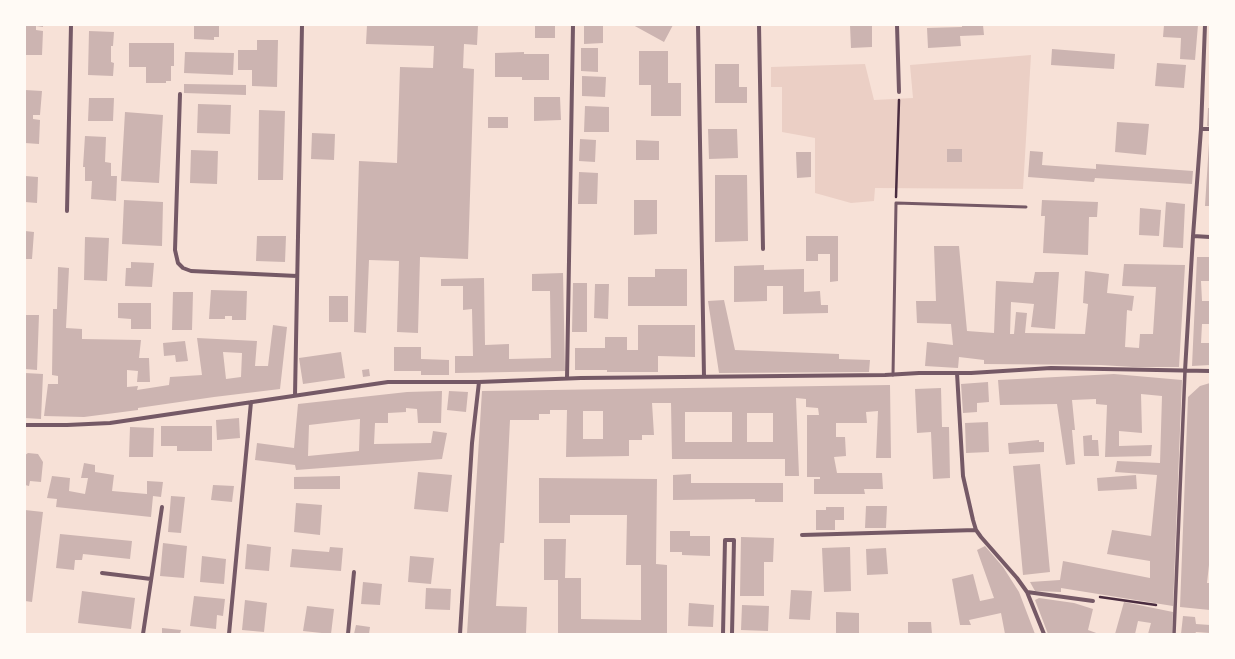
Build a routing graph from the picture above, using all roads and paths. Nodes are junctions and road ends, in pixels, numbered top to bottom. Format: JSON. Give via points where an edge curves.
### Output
{"nodes":[{"id":1,"x":71,"y":25,"type":"edge"},
{"id":2,"x":302,"y":25,"type":"edge"},
{"id":3,"x":573,"y":25,"type":"edge"},
{"id":4,"x":698,"y":25,"type":"edge"},
{"id":5,"x":760,"y":25,"type":"edge"},
{"id":6,"x":897,"y":25,"type":"edge"},
{"id":7,"x":1205,"y":25,"type":"edge"},
{"id":8,"x":899,"y":92,"type":"joint"},
{"id":9,"x":180,"y":94,"type":"dead end"},
{"id":10,"x":1201,"y":129,"type":"junction"},
{"id":11,"x":1210,"y":129,"type":"edge"},
{"id":12,"x":896,"y":203,"type":"junction"},
{"id":13,"x":1026,"y":207,"type":"dead end"},
{"id":14,"x":67,"y":211,"type":"dead end"},
{"id":15,"x":1193,"y":236,"type":"junction"},
{"id":16,"x":1210,"y":237,"type":"edge"},
{"id":17,"x":763,"y":249,"type":"dead end"},
{"id":18,"x":297,"y":276,"type":"junction"},
{"id":19,"x":1210,"y":370,"type":"edge"},
{"id":20,"x":1185,"y":371,"type":"junction"},
{"id":21,"x":957,"y":373,"type":"junction"},
{"id":22,"x":892,"y":375,"type":"junction"},
{"id":23,"x":704,"y":377,"type":"junction"},
{"id":24,"x":567,"y":378,"type":"junction"},
{"id":25,"x":479,"y":382,"type":"junction"},
{"id":26,"x":295,"y":395,"type":"junction"},
{"id":27,"x":251,"y":402,"type":"junction"},
{"id":28,"x":25,"y":425,"type":"edge"},
{"id":29,"x":162,"y":507,"type":"dead end"},
{"id":30,"x":976,"y":530,"type":"junction"},
{"id":31,"x":802,"y":535,"type":"dead end"},
{"id":32,"x":354,"y":572,"type":"dead end"},
{"id":33,"x":102,"y":573,"type":"dead end"},
{"id":34,"x":151,"y":579,"type":"junction"},
{"id":35,"x":1027,"y":592,"type":"junction"},
{"id":36,"x":1093,"y":601,"type":"joint"},
{"id":37,"x":1156,"y":605,"type":"dead end"},
{"id":38,"x":143,"y":634,"type":"edge"},
{"id":39,"x":229,"y":634,"type":"edge"},
{"id":40,"x":348,"y":634,"type":"edge"},
{"id":41,"x":460,"y":634,"type":"edge"},
{"id":42,"x":723,"y":634,"type":"edge"},
{"id":43,"x":732,"y":634,"type":"edge"},
{"id":44,"x":1044,"y":634,"type":"edge"},
{"id":45,"x":1174,"y":634,"type":"edge"}],
"edges":[{"from":1,"to":14,"type":"street"},
{"from":2,"to":18,"type":"street"},
{"from":3,"to":24,"type":"street"},
{"from":4,"to":23,"type":"street"},
{"from":5,"to":17,"type":"street"},
{"from":6,"to":8,"type":"street"},
{"from":7,"to":10,"type":"street"},
{"from":8,"to":12,"type":"path"},
{"from":9,"to":18,"type":"street","via":[[176,259],[181,266],[191,271]]},
{"from":10,"to":11,"type":"street"},
{"from":10,"to":15,"type":"street"},
{"from":12,"to":13,"type":"lane"},
{"from":12,"to":22,"type":"lane"},
{"from":15,"to":16,"type":"street"},
{"from":15,"to":20,"type":"street"},
{"from":18,"to":26,"type":"street"},
{"from":19,"to":20,"type":"street"},
{"from":20,"to":21,"type":"street","via":[[1051,368]]},
{"from":20,"to":45,"type":"street"},
{"from":21,"to":22,"type":"street"},
{"from":21,"to":30,"type":"street","via":[[963,476]]},
{"from":22,"to":23,"type":"street"},
{"from":23,"to":24,"type":"street"},
{"from":24,"to":25,"type":"street"},
{"from":25,"to":26,"type":"street","via":[[388,382]]},
{"from":25,"to":41,"type":"street","via":[[472,444]]},
{"from":26,"to":27,"type":"street"},
{"from":27,"to":28,"type":"street","via":[[110,423]]},
{"from":27,"to":39,"type":"street"},
{"from":29,"to":34,"type":"street"},
{"from":30,"to":31,"type":"street"},
{"from":30,"to":35,"type":"street"},
{"from":32,"to":40,"type":"street"},
{"from":33,"to":34,"type":"street"},
{"from":34,"to":38,"type":"street"},
{"from":35,"to":36,"type":"street"},
{"from":35,"to":44,"type":"street"},
{"from":36,"to":37,"type":"path","via":[[1095,596]]},
{"from":42,"to":43,"type":"street","via":[[725,540],[734,540]]}]}
